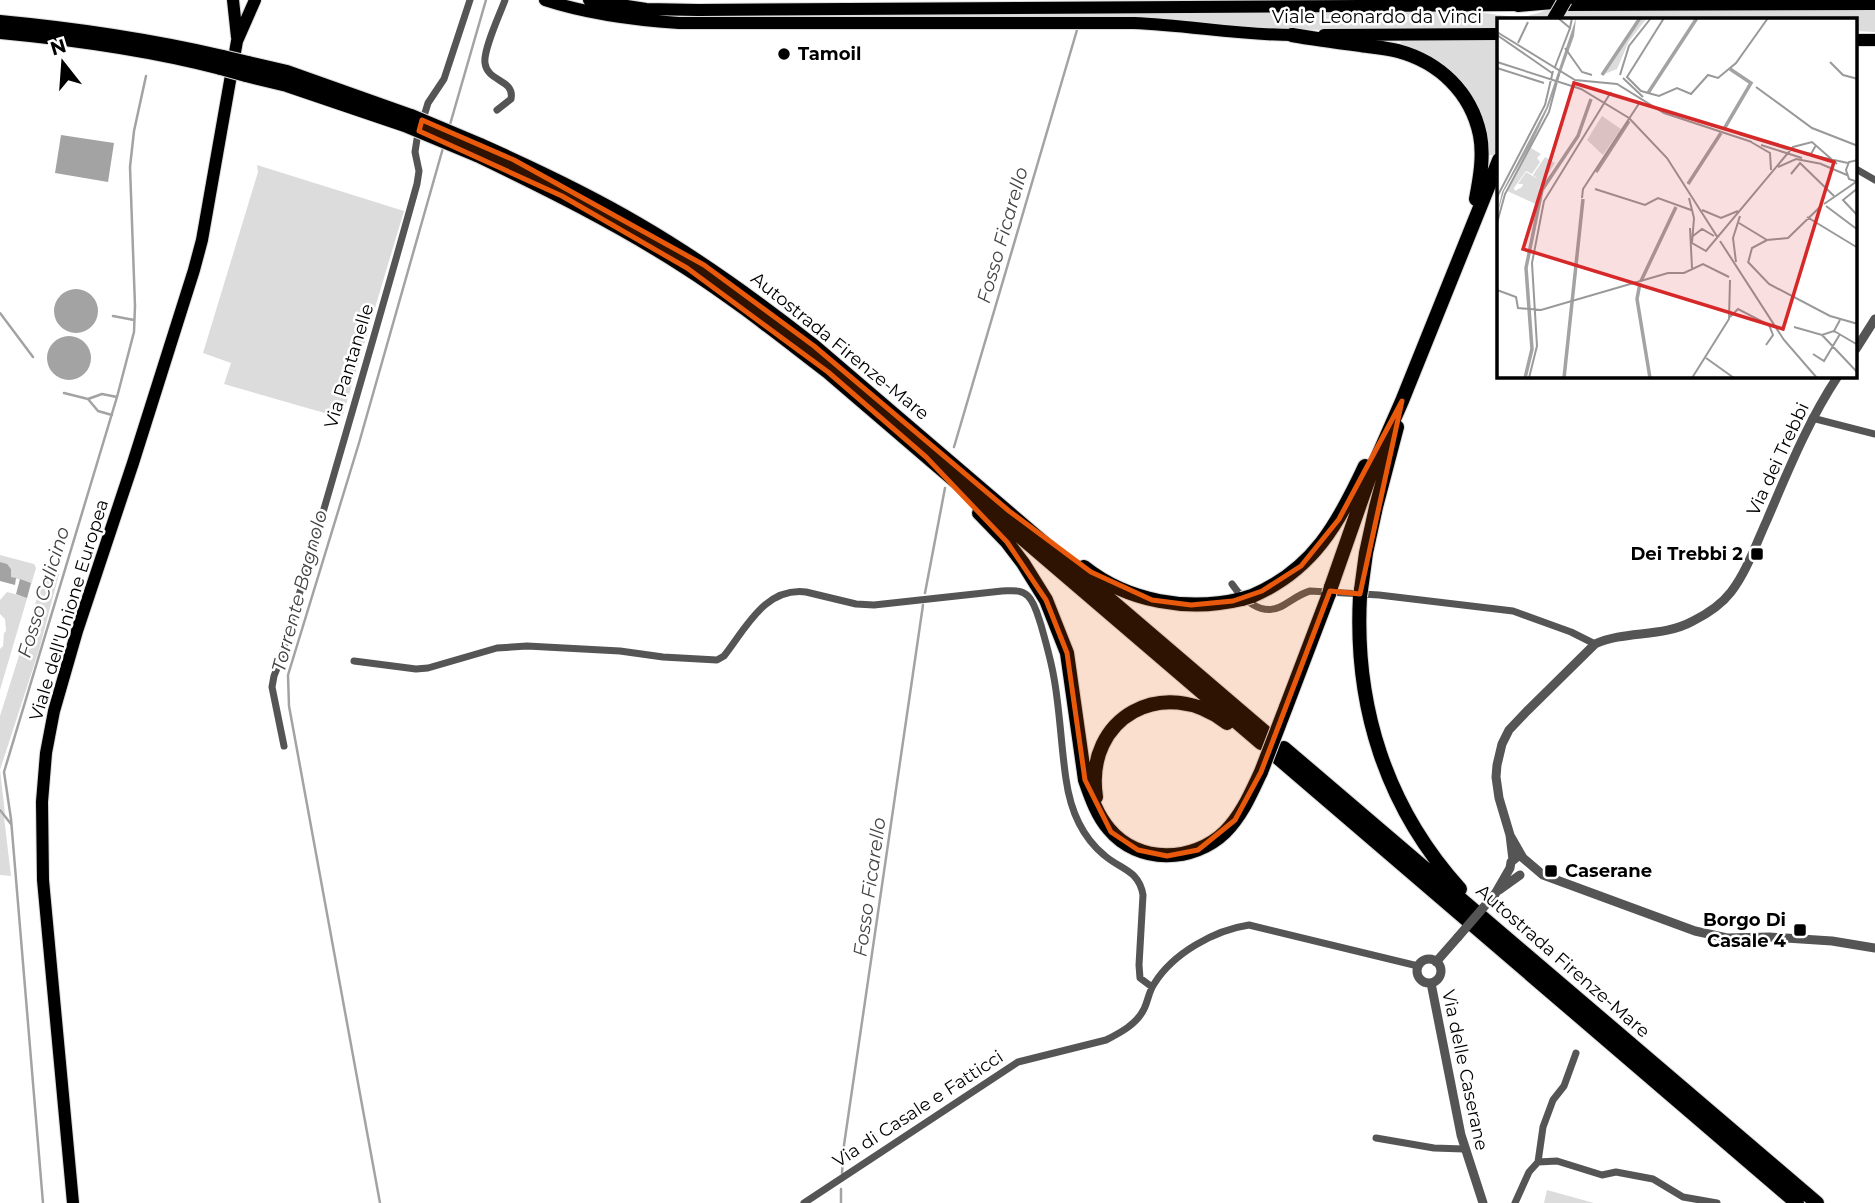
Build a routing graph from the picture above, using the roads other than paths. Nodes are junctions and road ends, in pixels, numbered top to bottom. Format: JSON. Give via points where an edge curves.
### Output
{"nodes":[{"id":1,"x":233,"y":0,"type":"edge"},
{"id":2,"x":255,"y":0,"type":"edge"},
{"id":3,"x":470,"y":0,"type":"edge"},
{"id":4,"x":505,"y":0,"type":"edge"},
{"id":5,"x":545,"y":0,"type":"edge"},
{"id":6,"x":589,"y":0,"type":"edge"},
{"id":7,"x":1565,"y":0,"type":"edge"},
{"id":8,"x":1577,"y":0,"type":"edge"},
{"id":9,"x":1875,"y":4,"type":"edge"},
{"id":10,"x":1518,"y":5,"type":"junction"},
{"id":11,"x":1555,"y":18,"type":"edge"},
{"id":12,"x":0,"y":22,"type":"edge"},
{"id":13,"x":0,"y":32,"type":"edge"},
{"id":14,"x":1497,"y":34,"type":"edge"},
{"id":15,"x":1292,"y":35,"type":"junction"},
{"id":16,"x":1857,"y":40,"type":"edge"},
{"id":17,"x":1875,"y":40,"type":"edge"},
{"id":18,"x":237,"y":41,"type":"junction"},
{"id":19,"x":222,"y":63,"type":"junction"},
{"id":20,"x":497,"y":110,"type":"dead end"},
{"id":21,"x":478,"y":150,"type":"junction"},
{"id":22,"x":1497,"y":165,"type":"edge"},
{"id":23,"x":1857,"y":170,"type":"edge"},
{"id":24,"x":1875,"y":180,"type":"edge"},
{"id":25,"x":1497,"y":181,"type":"edge"},
{"id":26,"x":1471,"y":231,"type":"junction"},
{"id":27,"x":1875,"y":319,"type":"edge"},
{"id":28,"x":1875,"y":328,"type":"edge"},
{"id":29,"x":1866,"y":334,"type":"junction"},
{"id":30,"x":1857,"y":348,"type":"edge"},
{"id":31,"x":1837,"y":378,"type":"edge"},
{"id":32,"x":1402,"y":401,"type":"junction"},
{"id":33,"x":1812,"y":418,"type":"junction"},
{"id":34,"x":1875,"y":434,"type":"edge"},
{"id":35,"x":926,"y":457,"type":"junction"},
{"id":36,"x":1009,"y":511,"type":"junction"},
{"id":37,"x":1232,"y":584,"type":"dead end"},
{"id":38,"x":1595,"y":644,"type":"junction"},
{"id":39,"x":354,"y":661,"type":"dead end"},
{"id":40,"x":1262,"y":741,"type":"junction"},
{"id":41,"x":284,"y":746,"type":"dead end"},
{"id":42,"x":1103,"y":822,"type":"junction"},
{"id":43,"x":1510,"y":835,"type":"junction"},
{"id":44,"x":1525,"y":860,"type":"junction"},
{"id":45,"x":1511,"y":864,"type":"junction"},
{"id":46,"x":1522,"y":874,"type":"junction"},
{"id":47,"x":1543,"y":875,"type":"junction"},
{"id":48,"x":1495,"y":894,"type":"junction"},
{"id":49,"x":1501,"y":934,"type":"junction"},
{"id":50,"x":1875,"y":948,"type":"edge"},
{"id":51,"x":1436,"y":962,"type":"junction"},
{"id":52,"x":1418,"y":966,"type":"junction"},
{"id":53,"x":1431,"y":983,"type":"junction"},
{"id":54,"x":1152,"y":986,"type":"junction"},
{"id":55,"x":1576,"y":1053,"type":"dead end"},
{"id":56,"x":1376,"y":1138,"type":"dead end"},
{"id":57,"x":1464,"y":1149,"type":"junction"},
{"id":58,"x":1538,"y":1162,"type":"junction"},
{"id":59,"x":74,"y":1203,"type":"edge"},
{"id":60,"x":804,"y":1203,"type":"edge"},
{"id":61,"x":1483,"y":1203,"type":"edge"},
{"id":62,"x":1515,"y":1203,"type":"edge"},
{"id":63,"x":1717,"y":1203,"type":"edge"},
{"id":64,"x":1797,"y":1203,"type":"edge"},
{"id":65,"x":1817,"y":1203,"type":"edge"}],
"edges":[{"from":1,"to":18,"type":"main road","name":"Viale dell'Unione Europea"},
{"from":2,"to":18,"type":"main road","name":"Viale dell'Unione Europea"},
{"from":3,"to":41,"type":"street","name":"Via Pantanelle","via":[[444,79],[426,108],[417,138],[417,184],[272,681]]},
{"from":4,"to":20,"type":"street","via":[[484,59],[488,73],[511,91],[511,99]]},
{"from":5,"to":15,"type":"main road","name":"Viale Leonardo da Vinci","via":[[626,18],[679,23],[1134,23]]},
{"from":6,"to":10,"type":"main road","name":"Viale Leonardo da Vinci","via":[[690,10]]},
{"from":7,"to":11,"type":"highway","bridge":true},
{"from":8,"to":10,"type":"highway"},
{"from":9,"to":10,"type":"main road","name":"Viale Leonardo da Vinci"},
{"from":12,"to":19,"type":"highway","name":"Autostrada Firenze-Mare","via":[[175,46]]},
{"from":13,"to":19,"type":"highway","name":"Autostrada Firenze-Mare"},
{"from":14,"to":15,"type":"main road","name":"Viale Leonardo da Vinci"},
{"from":15,"to":26,"type":"highway","via":[[1398,51],[1436,67],[1452,82],[1480,136],[1482,170]]},
{"from":16,"to":17,"type":"main road"},
{"from":18,"to":59,"type":"main road","name":"Viale dell'Unione Europea","via":[[194,271],[77,631],[46,753],[43,880]]},
{"from":19,"to":21,"type":"highway","name":"Autostrada Firenze-Mare","bridge":true,"via":[[287,72]]},
{"from":21,"to":35,"type":"highway","name":"Autostrada Firenze-Mare","via":[[687,268],[828,372]]},
{"from":21,"to":36,"type":"highway","name":"Autostrada Firenze-Mare","via":[[549,176],[704,265],[814,346]]},
{"from":22,"to":26,"type":"highway"},
{"from":23,"to":24,"type":"street"},
{"from":25,"to":26,"type":"highway"},
{"from":26,"to":32,"type":"highway"},
{"from":27,"to":29,"type":"street"},
{"from":28,"to":29,"type":"street"},
{"from":29,"to":30,"type":"street"},
{"from":31,"to":33,"type":"street","name":"Via dei Trebbi"},
{"from":32,"to":36,"type":"highway","via":[[1318,549],[1275,584],[1247,597],[1192,605],[1139,595],[1091,572],[1030,521]]},
{"from":32,"to":42,"type":"highway","bridge":true,"via":[[1245,806],[1212,843],[1167,856],[1124,843]]},
{"from":32,"to":49,"type":"highway","via":[[1360,593],[1364,691],[1390,781],[1410,820],[1433,858]]},
{"from":33,"to":34,"type":"street"},
{"from":33,"to":38,"type":"street","name":"Via dei Trebbi","via":[[1750,559],[1729,594],[1681,627]]},
{"from":35,"to":40,"type":"highway","name":"Autostrada Firenze-Mare"},
{"from":35,"to":42,"type":"highway","via":[[936,473],[1007,542],[1046,600],[1067,653],[1086,780]]},
{"from":36,"to":40,"type":"highway","name":"Autostrada Firenze-Mare"},
{"from":37,"to":38,"type":"street","via":[[1254,606],[1268,610],[1310,591],[1391,596],[1513,611]]},
{"from":38,"to":43,"type":"street","via":[[1509,730],[1502,744],[1496,777]]},
{"from":39,"to":54,"type":"street","via":[[428,668],[497,648],[527,646],[717,660],[766,603],[787,593],[806,592],[874,605],[1021,592],[1034,605],[1049,654],[1074,813],[1103,854],[1142,886],[1140,978]]},
{"from":40,"to":42,"type":"highway","via":[[1178,702],[1131,711],[1112,728],[1096,764],[1095,789]]},
{"from":43,"to":44,"type":"street"},
{"from":43,"to":45,"type":"street"},
{"from":44,"to":45,"type":"street","via":[[1518,857]]},
{"from":44,"to":46,"type":"street","via":[[1528,867]]},
{"from":44,"to":47,"type":"street"},
{"from":45,"to":46,"type":"street","via":[[1513,873]]},
{"from":45,"to":48,"type":"street"},
{"from":46,"to":47,"type":"street"},
{"from":46,"to":48,"type":"street"},
{"from":47,"to":50,"type":"street","via":[[1695,932]]},
{"from":48,"to":51,"type":"street","bridge":true},
{"from":49,"to":64,"type":"highway","name":"Autostrada Firenze-Mare","via":[[1279,757]]},
{"from":49,"to":65,"type":"highway","name":"Autostrada Firenze-Mare"},
{"from":51,"to":52,"type":"street","via":[[1426,960]]},
{"from":51,"to":53,"type":"street","name":"Via delle Caserane","via":[[1440,974]]},
{"from":52,"to":53,"type":"street","name":"Via delle Caserane","via":[[1418,977]]},
{"from":52,"to":54,"type":"street","name":"Via di Casale e Fatticci","via":[[1250,925],[1218,932],[1171,962]]},
{"from":53,"to":57,"type":"street","name":"Via delle Caserane"},
{"from":54,"to":60,"type":"street","name":"Via di Casale e Fatticci","via":[[1137,1020],[1115,1035],[1018,1062]]},
{"from":55,"to":58,"type":"street","via":[[1543,1128]]},
{"from":56,"to":57,"type":"street"},
{"from":57,"to":61,"type":"street","name":"Via delle Caserane"},
{"from":58,"to":62,"type":"street"},
{"from":58,"to":63,"type":"street","via":[[1557,1161],[1602,1175],[1616,1172],[1653,1179],[1683,1198]]}]}
